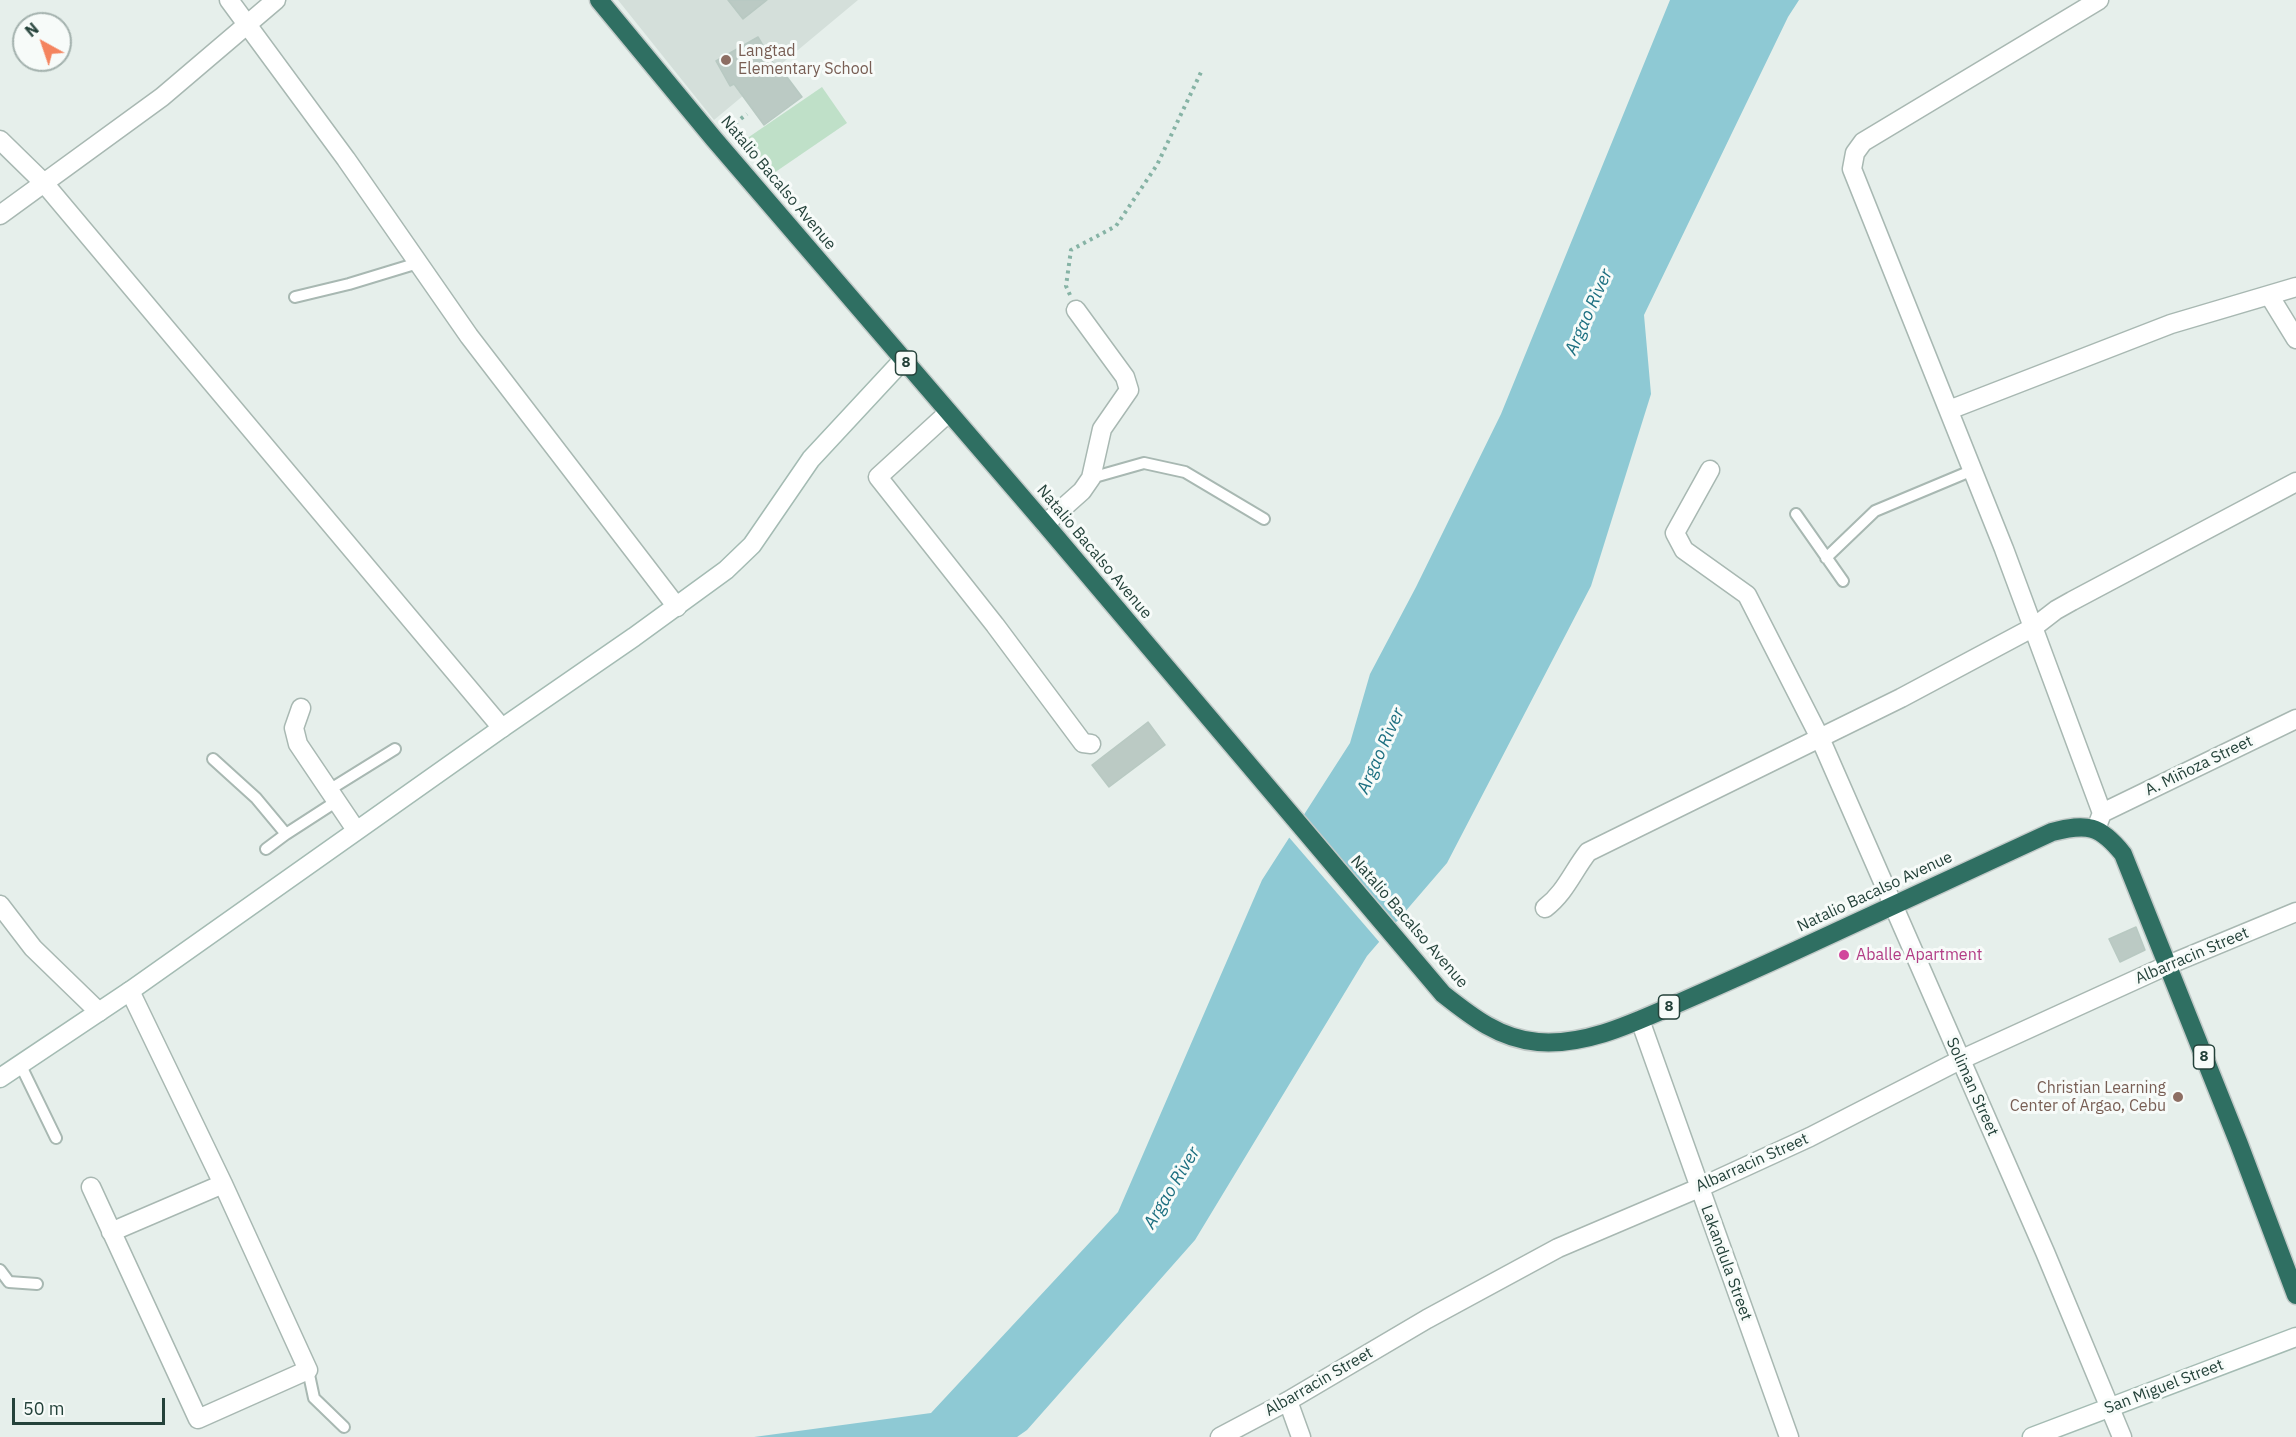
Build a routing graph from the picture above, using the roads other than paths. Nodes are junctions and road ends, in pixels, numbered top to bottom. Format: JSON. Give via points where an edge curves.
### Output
{"nodes":[{"id":1,"x":229,"y":0,"type":"edge"},
{"id":2,"x":276,"y":0,"type":"edge"},
{"id":3,"x":598,"y":0,"type":"edge"},
{"id":4,"x":2098,"y":0,"type":"edge"},
{"id":5,"x":247,"y":23,"type":"junction"},
{"id":6,"x":0,"y":140,"type":"edge"},
{"id":7,"x":44,"y":183,"type":"junction"},
{"id":8,"x":0,"y":215,"type":"edge"},
{"id":9,"x":418,"y":263,"type":"junction"},
{"id":10,"x":2296,"y":287,"type":"edge"},
{"id":11,"x":2269,"y":295,"type":"junction"},
{"id":12,"x":295,"y":297,"type":"dead end"},
{"id":13,"x":1076,"y":310,"type":"road end"},
{"id":14,"x":2296,"y":339,"type":"edge"},
{"id":15,"x":903,"y":360,"type":"junction"},
{"id":16,"x":1949,"y":410,"type":"junction"},
{"id":17,"x":948,"y":413,"type":"junction"},
{"id":18,"x":1710,"y":470,"type":"dead end"},
{"id":19,"x":1973,"y":470,"type":"junction"},
{"id":20,"x":1091,"y":478,"type":"junction"},
{"id":21,"x":2296,"y":482,"type":"edge"},
{"id":22,"x":1796,"y":514,"type":"dead end"},
{"id":23,"x":1264,"y":519,"type":"dead end"},
{"id":24,"x":1045,"y":524,"type":"junction"},
{"id":25,"x":1826,"y":558,"type":"junction"},
{"id":26,"x":1843,"y":581,"type":"dead end"},
{"id":27,"x":677,"y":607,"type":"junction"},
{"id":28,"x":2034,"y":627,"type":"junction"},
{"id":29,"x":301,"y":708,"type":"dead end"},
{"id":30,"x":2296,"y":719,"type":"edge"},
{"id":31,"x":502,"y":728,"type":"junction"},
{"id":32,"x":1820,"y":738,"type":"junction"},
{"id":33,"x":1091,"y":744,"type":"dead end"},
{"id":34,"x":395,"y":749,"type":"dead end"},
{"id":35,"x":213,"y":759,"type":"dead end"},
{"id":36,"x":333,"y":796,"type":"junction"},
{"id":37,"x":2099,"y":821,"type":"junction"},
{"id":38,"x":356,"y":830,"type":"junction"},
{"id":39,"x":286,"y":834,"type":"junction"},
{"id":40,"x":266,"y":849,"type":"dead end"},
{"id":41,"x":0,"y":905,"type":"edge"},
{"id":42,"x":1893,"y":905,"type":"junction"},
{"id":43,"x":1545,"y":908,"type":"dead end"},
{"id":44,"x":2296,"y":912,"type":"edge"},
{"id":45,"x":2168,"y":965,"type":"junction"},
{"id":46,"x":130,"y":991,"type":"junction"},
{"id":47,"x":99,"y":1012,"type":"junction"},
{"id":48,"x":1640,"y":1020,"type":"junction"},
{"id":49,"x":1960,"y":1060,"type":"junction"},
{"id":50,"x":21,"y":1066,"type":"junction"},
{"id":51,"x":0,"y":1078,"type":"edge"},
{"id":52,"x":56,"y":1138,"type":"dead end"},
{"id":53,"x":223,"y":1184,"type":"junction"},
{"id":54,"x":91,"y":1187,"type":"dead end"},
{"id":55,"x":1699,"y":1188,"type":"junction"},
{"id":56,"x":111,"y":1232,"type":"junction"},
{"id":57,"x":0,"y":1270,"type":"edge"},
{"id":58,"x":37,"y":1284,"type":"dead end"},
{"id":59,"x":2296,"y":1295,"type":"edge"},
{"id":60,"x":2296,"y":1337,"type":"edge"},
{"id":61,"x":308,"y":1370,"type":"junction"},
{"id":62,"x":1288,"y":1401,"type":"junction"},
{"id":63,"x":2109,"y":1408,"type":"junction"},
{"id":64,"x":344,"y":1427,"type":"dead end"},
{"id":65,"x":1220,"y":1437,"type":"edge"},
{"id":66,"x":1301,"y":1437,"type":"edge"},
{"id":67,"x":1789,"y":1437,"type":"edge"},
{"id":68,"x":2032,"y":1437,"type":"edge"},
{"id":69,"x":2122,"y":1437,"type":"edge"}],
"edges":[{"from":1,"to":5,"type":"street"},
{"from":2,"to":5,"type":"street"},
{"from":3,"to":15,"type":"highway","name":"Natalio Bacalso Avenue","number":"8"},
{"from":4,"to":16,"type":"street","via":[[1863,142],[1855,153],[1852,169]]},
{"from":5,"to":7,"type":"street","via":[[162,97]]},
{"from":5,"to":9,"type":"street"},
{"from":6,"to":7,"type":"street"},
{"from":7,"to":8,"type":"street"},
{"from":7,"to":31,"type":"street"},
{"from":9,"to":12,"type":"lane"},
{"from":9,"to":27,"type":"street","via":[[469,336]]},
{"from":10,"to":11,"type":"street"},
{"from":11,"to":14,"type":"street"},
{"from":11,"to":16,"type":"street","via":[[2171,324]]},
{"from":13,"to":20,"type":"street","via":[[1125,376],[1129,390],[1102,429]]},
{"from":15,"to":17,"type":"highway","name":"Natalio Bacalso Avenue","number":"8"},
{"from":15,"to":27,"type":"street","via":[[812,459],[752,545]]},
{"from":16,"to":19,"type":"street"},
{"from":17,"to":24,"type":"highway","name":"Natalio Bacalso Avenue","number":"8"},
{"from":17,"to":33,"type":"street","via":[[878,477],[1083,743]]},
{"from":18,"to":32,"type":"street","name":"Soliman Street","via":[[1675,533],[1684,550],[1747,595]]},
{"from":19,"to":25,"type":"lane","via":[[1875,511]]},
{"from":19,"to":28,"type":"street"},
{"from":20,"to":23,"type":"lane","via":[[1144,463],[1185,472]]},
{"from":20,"to":24,"type":"street"},
{"from":21,"to":28,"type":"street","via":[[2064,606]]},
{"from":22,"to":25,"type":"lane"},
{"from":24,"to":48,"type":"highway","name":"Natalio Bacalso Avenue","number":"8","via":[[1443,994],[1475,1020],[1507,1036],[1538,1042],[1575,1041]]},
{"from":25,"to":26,"type":"lane"},
{"from":27,"to":31,"type":"street"},
{"from":28,"to":32,"type":"street"},
{"from":28,"to":37,"type":"street"},
{"from":29,"to":36,"type":"street","via":[[294,728],[298,744]]},
{"from":30,"to":37,"type":"street","name":"A. Miñoza Street"},
{"from":31,"to":38,"type":"street"},
{"from":32,"to":42,"type":"street","name":"Soliman Street"},
{"from":32,"to":43,"type":"street","via":[[1588,852],[1559,898]]},
{"from":34,"to":36,"type":"lane"},
{"from":35,"to":39,"type":"lane","via":[[256,798]]},
{"from":36,"to":38,"type":"street"},
{"from":36,"to":39,"type":"lane"},
{"from":37,"to":42,"type":"highway","name":"Natalio Bacalso Avenue","number":"8","via":[[2052,832]]},
{"from":37,"to":45,"type":"highway","number":"8","via":[[2123,854]]},
{"from":38,"to":46,"type":"street"},
{"from":39,"to":40,"type":"lane"},
{"from":41,"to":47,"type":"street","via":[[33,948]]},
{"from":42,"to":48,"type":"highway","name":"Natalio Bacalso Avenue","number":"8"},
{"from":42,"to":49,"type":"street","name":"Soliman Street"},
{"from":44,"to":45,"type":"street","name":"Albarracin Street"},
{"from":45,"to":49,"type":"street","name":"Albarracin Street"},
{"from":45,"to":59,"type":"highway","number":"8"},
{"from":46,"to":47,"type":"street"},
{"from":46,"to":53,"type":"street"},
{"from":47,"to":50,"type":"street"},
{"from":48,"to":55,"type":"street","name":"Lakandula Street"},
{"from":49,"to":55,"type":"street","name":"Albarracin Street","via":[[1810,1137]]},
{"from":49,"to":63,"type":"street","name":"Soliman Street"},
{"from":50,"to":51,"type":"street"},
{"from":50,"to":52,"type":"lane"},
{"from":53,"to":56,"type":"street"},
{"from":53,"to":61,"type":"street"},
{"from":54,"to":56,"type":"street"},
{"from":55,"to":62,"type":"street","name":"Albarracin Street","via":[[1558,1248]]},
{"from":55,"to":67,"type":"street","name":"Lakandula Street"},
{"from":56,"to":61,"type":"street","via":[[198,1419]]},
{"from":57,"to":58,"type":"lane","via":[[9,1282]]},
{"from":60,"to":63,"type":"street","name":"San Miguel Street"},
{"from":61,"to":64,"type":"lane","via":[[314,1398]]},
{"from":62,"to":65,"type":"street","name":"Albarracin Street"},
{"from":62,"to":66,"type":"street"},
{"from":63,"to":68,"type":"street","name":"San Miguel Street"},
{"from":63,"to":69,"type":"street","name":"Soliman Street"}]}
